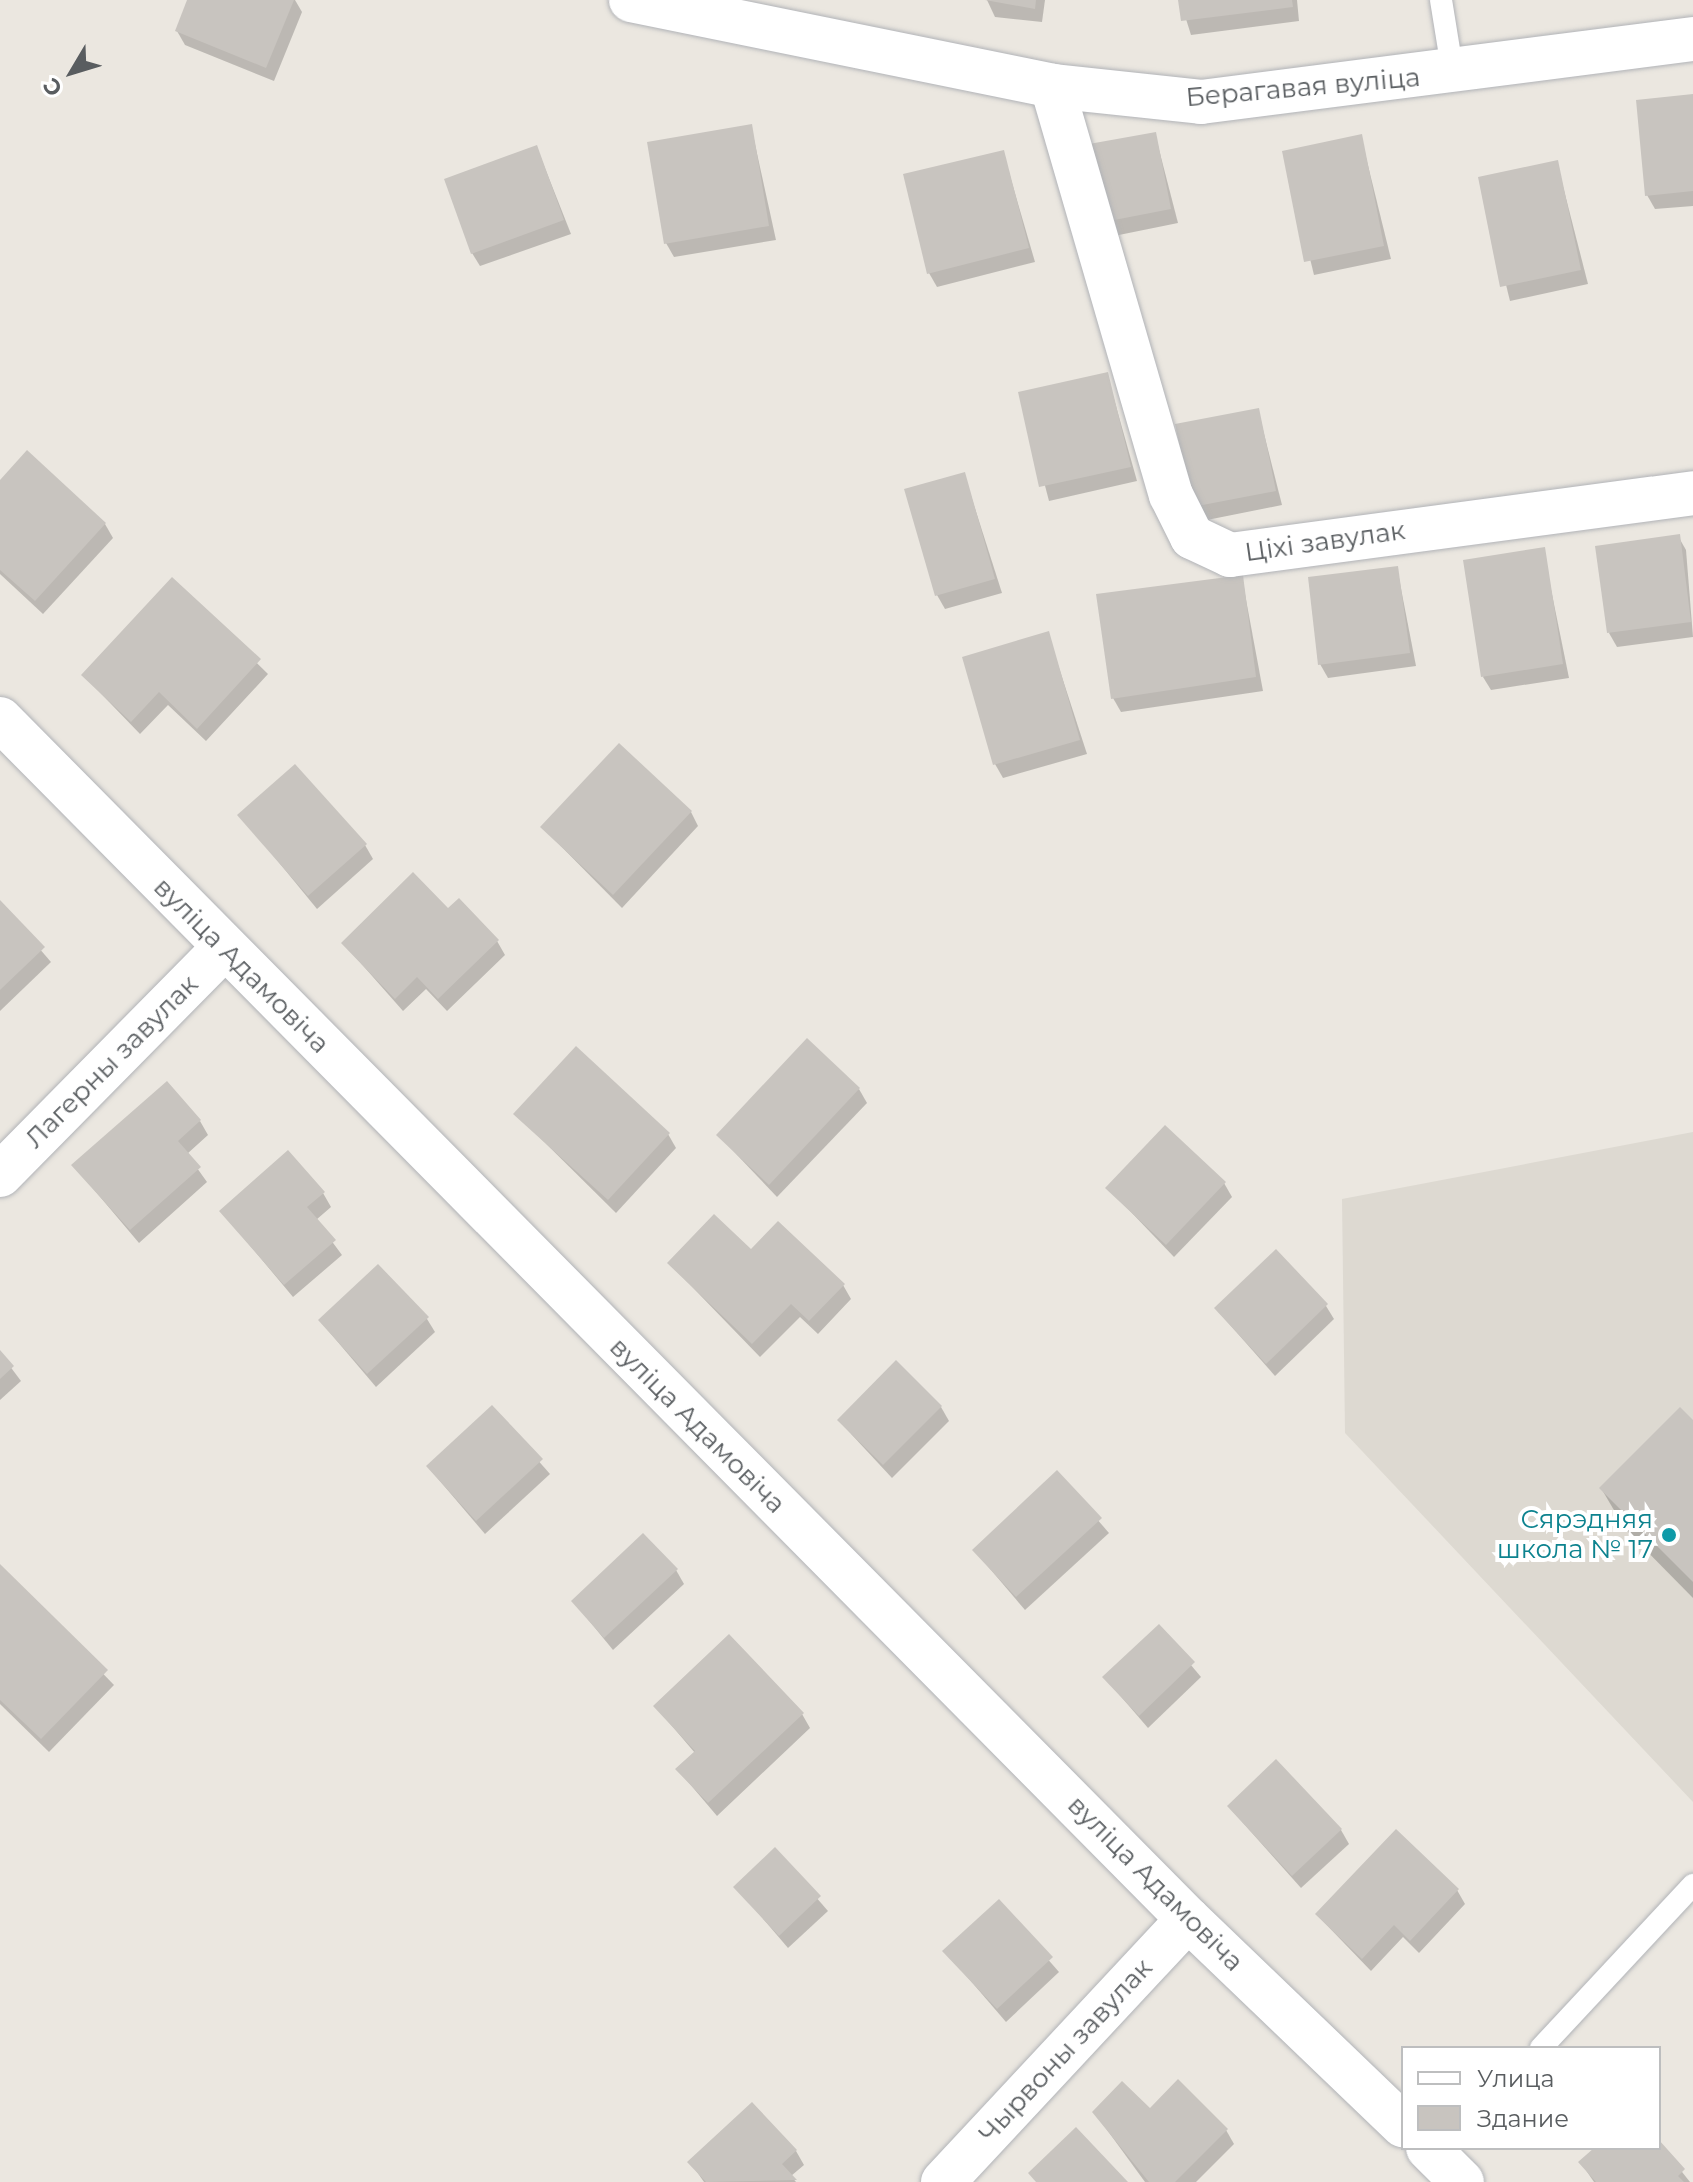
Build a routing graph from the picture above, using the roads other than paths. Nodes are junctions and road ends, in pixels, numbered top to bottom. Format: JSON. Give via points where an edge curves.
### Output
{"nodes":[{"id":1,"x":631,"y":0,"type":"edge"},
{"id":2,"x":1441,"y":0,"type":"edge"},
{"id":3,"x":1693,"y":39,"type":"edge"},
{"id":4,"x":1453,"y":74,"type":"junction"},
{"id":5,"x":1052,"y":86,"type":"junction"},
{"id":6,"x":1693,"y":493,"type":"edge"},
{"id":7,"x":0,"y":719,"type":"edge"},
{"id":8,"x":223,"y":949,"type":"junction"},
{"id":9,"x":0,"y":1175,"type":"edge"},
{"id":10,"x":1693,"y":1885,"type":"edge"},
{"id":11,"x":1188,"y":1919,"type":"junction"},
{"id":12,"x":1543,"y":2046,"type":"edge"},
{"id":13,"x":1401,"y":2123,"type":"edge"},
{"id":14,"x":943,"y":2182,"type":"edge"}],
"edges":[{"from":1,"to":5,"type":"street","name":"Берагавая вуліца"},
{"from":2,"to":4,"type":"lane"},
{"from":3,"to":4,"type":"street","name":"Берагавая вуліца"},
{"from":4,"to":5,"type":"street","name":"Берагавая вуліца","via":[[1201,102]]},
{"from":5,"to":6,"type":"street","name":"Ціхі завулак","via":[[1171,495],[1192,537],[1230,555]]},
{"from":7,"to":8,"type":"street","name":"вуліца Адамовіча"},
{"from":8,"to":9,"type":"street","name":"Лагерны завулак"},
{"from":8,"to":11,"type":"street","name":"вуліца Адамовіча"},
{"from":10,"to":12,"type":"lane"},
{"from":11,"to":13,"type":"street","name":"вуліца Адамовіча"},
{"from":11,"to":14,"type":"street","name":"Чырвоны завулак"}]}
